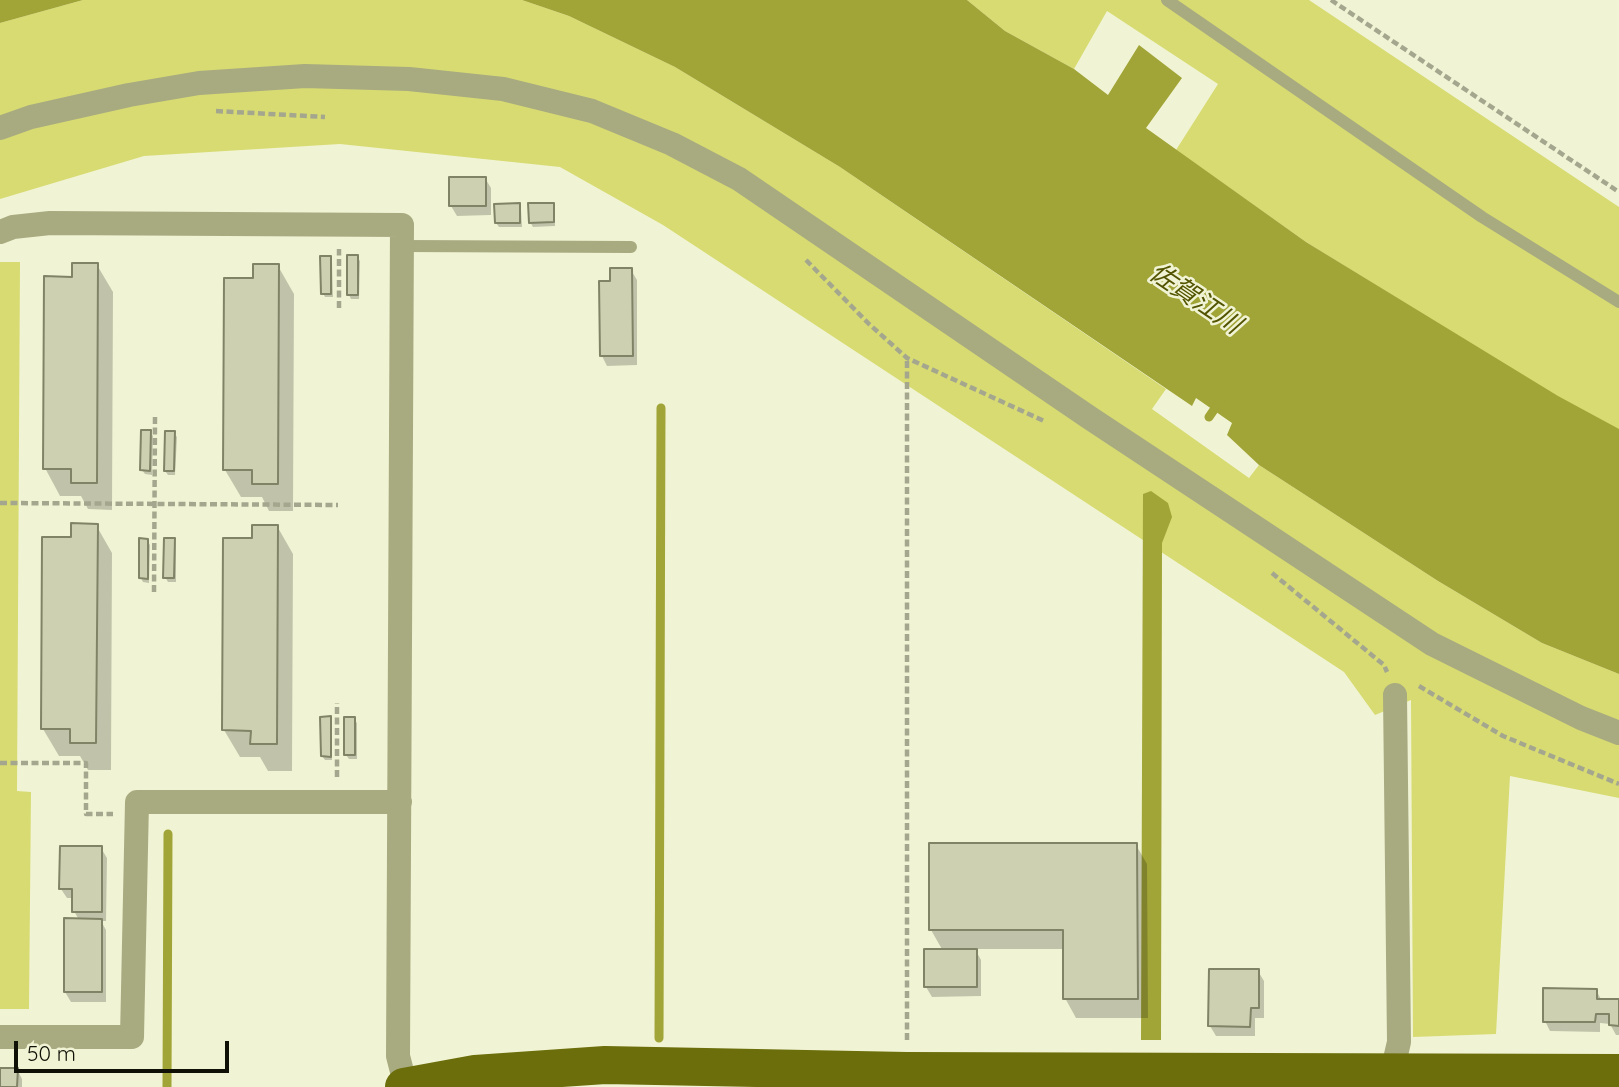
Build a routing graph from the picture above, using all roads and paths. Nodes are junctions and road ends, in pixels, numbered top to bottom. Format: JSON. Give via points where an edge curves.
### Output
{"nodes":[{"id":1,"x":1167,"y":0,"type":"edge"},
{"id":2,"x":1331,"y":0,"type":"edge"},
{"id":3,"x":0,"y":128,"type":"edge"},
{"id":4,"x":1619,"y":192,"type":"edge"},
{"id":5,"x":339,"y":225,"type":"junction"},
{"id":6,"x":0,"y":232,"type":"edge"},
{"id":7,"x":402,"y":246,"type":"junction"},
{"id":8,"x":631,"y":247,"type":"dead end"},
{"id":9,"x":804,"y":257,"type":"dead end"},
{"id":10,"x":1619,"y":302,"type":"edge"},
{"id":11,"x":339,"y":308,"type":"dead end"},
{"id":12,"x":907,"y":358,"type":"junction"},
{"id":13,"x":155,"y":417,"type":"dead end"},
{"id":14,"x":1046,"y":422,"type":"dead end"},
{"id":15,"x":0,"y":503,"type":"edge"},
{"id":16,"x":155,"y":504,"type":"junction"},
{"id":17,"x":338,"y":505,"type":"dead end"},
{"id":18,"x":1270,"y":571,"type":"dead end"},
{"id":19,"x":154,"y":592,"type":"dead end"},
{"id":20,"x":1384,"y":665,"type":"junction"},
{"id":21,"x":1400,"y":682,"type":"junction"},
{"id":22,"x":337,"y":703,"type":"dead end"},
{"id":23,"x":1619,"y":733,"type":"edge"},
{"id":24,"x":0,"y":763,"type":"edge"},
{"id":25,"x":1619,"y":784,"type":"edge"},
{"id":26,"x":337,"y":802,"type":"junction"},
{"id":27,"x":400,"y":802,"type":"junction"},
{"id":28,"x":117,"y":814,"type":"dead end"},
{"id":29,"x":0,"y":1037,"type":"edge"},
{"id":30,"x":1392,"y":1072,"type":"junction"},
{"id":31,"x":1619,"y":1073,"type":"edge"},
{"id":32,"x":907,"y":1079,"type":"edge"},
{"id":33,"x":405,"y":1087,"type":"edge"}],
"edges":[{"from":1,"to":10,"type":"lane","via":[[1482,217]]},
{"from":2,"to":4,"type":"path"},
{"from":3,"to":23,"type":"street","via":[[129,95],[188,85],[305,76],[409,79],[503,89],[592,111],[739,178],[1432,644]]},
{"from":5,"to":6,"type":"street","via":[[50,223]]},
{"from":5,"to":7,"type":"street","via":[[402,225]]},
{"from":5,"to":11,"type":"path"},
{"from":7,"to":8,"type":"lane"},
{"from":7,"to":27,"type":"street"},
{"from":9,"to":12,"type":"path"},
{"from":12,"to":14,"type":"path"},
{"from":12,"to":32,"type":"path"},
{"from":13,"to":16,"type":"path"},
{"from":15,"to":16,"type":"path"},
{"from":16,"to":17,"type":"path"},
{"from":16,"to":19,"type":"path"},
{"from":18,"to":20,"type":"path"},
{"from":20,"to":21,"type":"path"},
{"from":20,"to":21,"type":"path"},
{"from":21,"to":25,"type":"path","via":[[1503,736]]},
{"from":21,"to":30,"type":"street","via":[[1399,1042]]},
{"from":22,"to":26,"type":"path"},
{"from":24,"to":28,"type":"path","via":[[86,763],[86,814]]},
{"from":26,"to":27,"type":"street"},
{"from":26,"to":29,"type":"street","via":[[138,802],[132,1037]]},
{"from":27,"to":33,"type":"street","via":[[398,1056]]},
{"from":30,"to":31,"type":"main road"},
{"from":30,"to":32,"type":"main road"},
{"from":32,"to":33,"type":"main road","via":[[606,1065],[475,1074]]}]}
